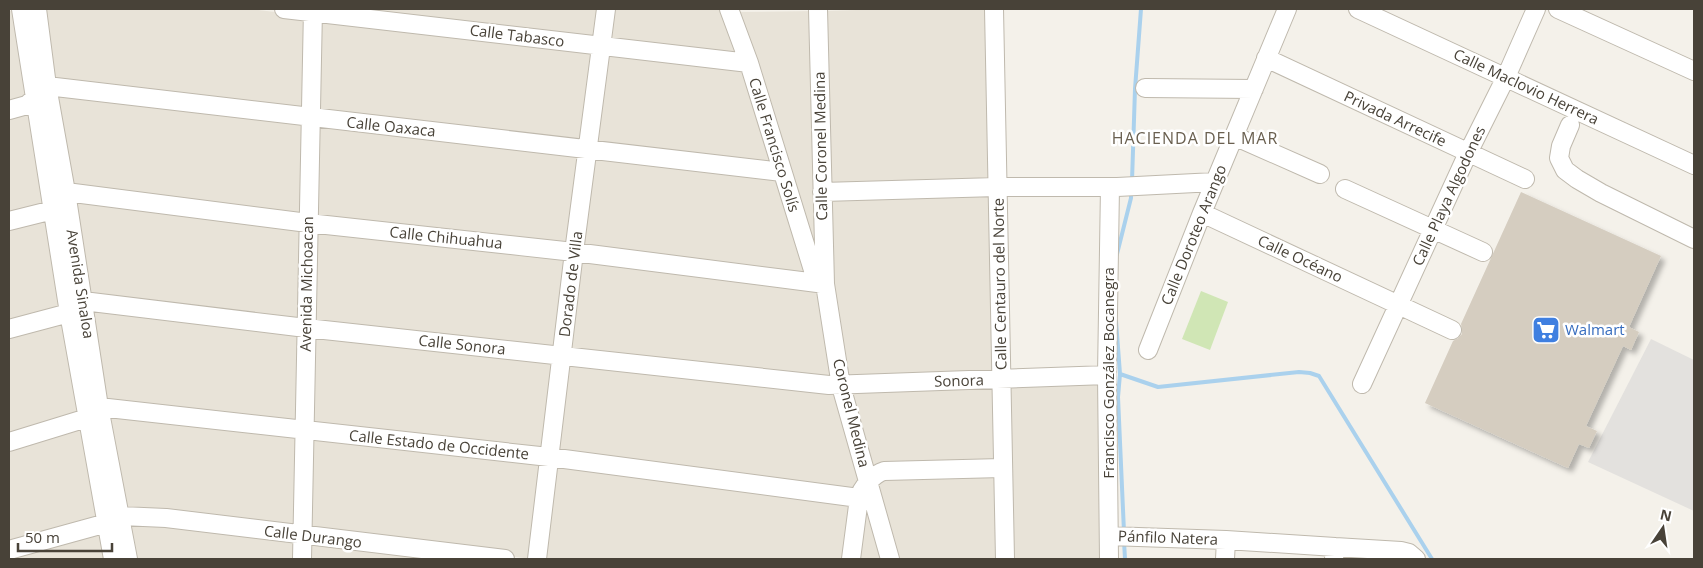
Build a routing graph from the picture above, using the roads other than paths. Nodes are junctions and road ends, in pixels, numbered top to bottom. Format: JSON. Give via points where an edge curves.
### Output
{"nodes":[{"id":1,"x":21,"y":9,"type":"edge"},
{"id":2,"x":37,"y":9,"type":"edge"},
{"id":3,"x":284,"y":9,"type":"edge"},
{"id":4,"x":606,"y":9,"type":"edge"},
{"id":5,"x":730,"y":9,"type":"edge"},
{"id":6,"x":818,"y":9,"type":"edge"},
{"id":7,"x":994,"y":9,"type":"edge"},
{"id":8,"x":1287,"y":9,"type":"edge"},
{"id":9,"x":1358,"y":9,"type":"edge"},
{"id":10,"x":1536,"y":9,"type":"edge"},
{"id":11,"x":1558,"y":9,"type":"edge"},
{"id":12,"x":313,"y":10,"type":"edge"},
{"id":13,"x":601,"y":45,"type":"junction"},
{"id":14,"x":1266,"y":58,"type":"junction"},
{"id":15,"x":749,"y":63,"type":"junction"},
{"id":16,"x":1694,"y":70,"type":"edge"},
{"id":17,"x":1506,"y":77,"type":"junction"},
{"id":18,"x":48,"y":86,"type":"junction"},
{"id":19,"x":1145,"y":88,"type":"dead end"},
{"id":20,"x":1254,"y":89,"type":"junction"},
{"id":21,"x":35,"y":99,"type":"junction"},
{"id":22,"x":9,"y":110,"type":"edge"},
{"id":23,"x":310,"y":117,"type":"junction"},
{"id":24,"x":1570,"y":125,"type":"dead end"},
{"id":25,"x":1234,"y":136,"type":"junction"},
{"id":26,"x":588,"y":149,"type":"junction"},
{"id":27,"x":1468,"y":153,"type":"junction"},
{"id":28,"x":1694,"y":164,"type":"edge"},
{"id":29,"x":782,"y":172,"type":"junction"},
{"id":30,"x":1320,"y":174,"type":"dead end"},
{"id":31,"x":1525,"y":179,"type":"dead end"},
{"id":32,"x":1215,"y":182,"type":"junction"},
{"id":33,"x":1120,"y":186,"type":"junction"},
{"id":34,"x":997,"y":187,"type":"junction"},
{"id":35,"x":1345,"y":189,"type":"dead end"},
{"id":36,"x":66,"y":192,"type":"junction"},
{"id":37,"x":822,"y":192,"type":"junction"},
{"id":38,"x":53,"y":210,"type":"junction"},
{"id":39,"x":1202,"y":213,"type":"junction"},
{"id":40,"x":9,"y":221,"type":"edge"},
{"id":41,"x":308,"y":223,"type":"junction"},
{"id":42,"x":1434,"y":229,"type":"junction"},
{"id":43,"x":1694,"y":239,"type":"edge"},
{"id":44,"x":574,"y":252,"type":"junction"},
{"id":45,"x":1483,"y":252,"type":"dead end"},
{"id":46,"x":821,"y":283,"type":"junction"},
{"id":47,"x":83,"y":301,"type":"junction"},
{"id":48,"x":1398,"y":305,"type":"junction"},
{"id":49,"x":69,"y":312,"type":"junction"},
{"id":50,"x":306,"y":328,"type":"junction"},
{"id":51,"x":9,"y":330,"type":"edge"},
{"id":52,"x":1452,"y":330,"type":"dead end"},
{"id":53,"x":1148,"y":350,"type":"dead end"},
{"id":54,"x":562,"y":356,"type":"junction"},
{"id":55,"x":1107,"y":375,"type":"junction"},
{"id":56,"x":1002,"y":380,"type":"junction"},
{"id":57,"x":1362,"y":384,"type":"dead end"},
{"id":58,"x":841,"y":386,"type":"junction"},
{"id":59,"x":93,"y":412,"type":"junction"},
{"id":60,"x":306,"y":430,"type":"junction"},
{"id":61,"x":9,"y":442,"type":"edge"},
{"id":62,"x":549,"y":457,"type":"junction"},
{"id":63,"x":1002,"y":468,"type":"junction"},
{"id":64,"x":864,"y":491,"type":"junction"},
{"id":65,"x":114,"y":520,"type":"junction"},
{"id":66,"x":303,"y":536,"type":"junction"},
{"id":67,"x":1120,"y":536,"type":"junction"},
{"id":68,"x":1226,"y":540,"type":"junction"},
{"id":69,"x":9,"y":550,"type":"edge"},
{"id":70,"x":1335,"y":553,"type":"edge"},
{"id":71,"x":1413,"y":556,"type":"edge"},
{"id":72,"x":113,"y":559,"type":"edge"},
{"id":73,"x":128,"y":559,"type":"edge"},
{"id":74,"x":302,"y":559,"type":"edge"},
{"id":75,"x":504,"y":559,"type":"edge"},
{"id":76,"x":538,"y":559,"type":"edge"},
{"id":77,"x":851,"y":559,"type":"edge"},
{"id":78,"x":890,"y":559,"type":"edge"},
{"id":79,"x":1005,"y":559,"type":"edge"},
{"id":80,"x":1109,"y":559,"type":"edge"},
{"id":81,"x":1225,"y":559,"type":"edge"}],
"edges":[{"from":1,"to":21,"type":"street","name":"Avenida Sinaloa"},
{"from":2,"to":18,"type":"street","name":"Avenida Sinaloa"},
{"from":3,"to":12,"type":"street","name":"Calle Tabasco"},
{"from":4,"to":13,"type":"street","name":"Dorado de Villa"},
{"from":5,"to":15,"type":"street","name":"Calle Francisco Solís"},
{"from":6,"to":37,"type":"street","name":"Calle Coronel Medina"},
{"from":7,"to":34,"type":"street","name":"Calle Centauro del Norte"},
{"from":8,"to":14,"type":"street","name":"Calle Doroteo Arango"},
{"from":9,"to":17,"type":"street","name":"Calle Maclovio Herrera"},
{"from":10,"to":17,"type":"street","name":"Calle Playa Algodones"},
{"from":11,"to":16,"type":"street"},
{"from":12,"to":13,"type":"street","name":"Calle Tabasco"},
{"from":12,"to":23,"type":"street","name":"Avenida Michoacan"},
{"from":13,"to":15,"type":"street","name":"Calle Tabasco"},
{"from":13,"to":26,"type":"street","name":"Dorado de Villa"},
{"from":14,"to":20,"type":"street","name":"Calle Doroteo Arango"},
{"from":14,"to":27,"type":"street","name":"Privada Arrecife"},
{"from":15,"to":29,"type":"street","name":"Calle Francisco Solís"},
{"from":17,"to":27,"type":"street","name":"Calle Playa Algodones"},
{"from":17,"to":28,"type":"street","name":"Calle Maclovio Herrera"},
{"from":18,"to":21,"type":"street"},
{"from":18,"to":23,"type":"street","name":"Calle Oaxaca"},
{"from":18,"to":36,"type":"street","name":"Avenida Sinaloa"},
{"from":19,"to":20,"type":"street"},
{"from":20,"to":25,"type":"street","name":"Calle Doroteo Arango"},
{"from":21,"to":22,"type":"street"},
{"from":21,"to":38,"type":"street","name":"Avenida Sinaloa"},
{"from":23,"to":26,"type":"street","name":"Calle Oaxaca"},
{"from":23,"to":41,"type":"street","name":"Avenida Michoacan"},
{"from":24,"to":43,"type":"street","via":[[1559,158],[1565,170],[1601,193]]},
{"from":25,"to":30,"type":"street"},
{"from":25,"to":32,"type":"street","name":"Calle Doroteo Arango"},
{"from":26,"to":29,"type":"street","name":"Calle Oaxaca"},
{"from":26,"to":44,"type":"street","name":"Dorado de Villa"},
{"from":27,"to":31,"type":"street","name":"Privada Arrecife"},
{"from":27,"to":42,"type":"street","name":"Calle Playa Algodones"},
{"from":29,"to":46,"type":"street","name":"Calle Francisco Solís"},
{"from":32,"to":33,"type":"street"},
{"from":32,"to":39,"type":"street","name":"Calle Doroteo Arango"},
{"from":33,"to":34,"type":"street"},
{"from":33,"to":55,"type":"street","name":"Francisco González Bocanegra"},
{"from":34,"to":37,"type":"street"},
{"from":34,"to":56,"type":"street","name":"Calle Centauro del Norte"},
{"from":35,"to":42,"type":"street"},
{"from":36,"to":41,"type":"street","name":"Calle Chihuahua"},
{"from":36,"to":47,"type":"street","name":"Avenida Sinaloa"},
{"from":37,"to":46,"type":"street","name":"Calle Coronel Medina"},
{"from":38,"to":40,"type":"street"},
{"from":38,"to":49,"type":"street","name":"Avenida Sinaloa"},
{"from":39,"to":48,"type":"street","name":"Calle Océano"},
{"from":39,"to":53,"type":"street","name":"Calle Doroteo Arango"},
{"from":41,"to":44,"type":"street","name":"Calle Chihuahua"},
{"from":41,"to":50,"type":"street","name":"Avenida Michoacan"},
{"from":42,"to":45,"type":"street"},
{"from":42,"to":48,"type":"street","name":"Calle Playa Algodones"},
{"from":44,"to":46,"type":"street","name":"Calle Chihuahua"},
{"from":44,"to":54,"type":"street","name":"Dorado de Villa"},
{"from":46,"to":58,"type":"street","name":"Coronel Medina"},
{"from":47,"to":50,"type":"street","name":"Calle Sonora"},
{"from":47,"to":59,"type":"street","name":"Avenida Sinaloa"},
{"from":48,"to":52,"type":"street","name":"Calle Océano"},
{"from":48,"to":57,"type":"street","name":"Calle Playa Algodones"},
{"from":49,"to":51,"type":"street"},
{"from":49,"to":59,"type":"street","name":"Avenida Sinaloa"},
{"from":50,"to":54,"type":"street","name":"Calle Sonora"},
{"from":50,"to":60,"type":"street","name":"Avenida Michoacan"},
{"from":54,"to":58,"type":"street","name":"Calle Sonora"},
{"from":54,"to":62,"type":"street","name":"Dorado de Villa"},
{"from":55,"to":56,"type":"street","name":"Sonora"},
{"from":55,"to":67,"type":"street","name":"Francisco González Bocanegra"},
{"from":56,"to":58,"type":"street","name":"Sonora"},
{"from":56,"to":63,"type":"street","name":"Calle Centauro del Norte"},
{"from":58,"to":64,"type":"street","name":"Coronel Medina"},
{"from":59,"to":60,"type":"street","name":"Calle Estado de Occidente"},
{"from":59,"to":61,"type":"street","name":"Calle Estado de Occidente"},
{"from":59,"to":65,"type":"street","name":"Avenida Sinaloa"},
{"from":60,"to":62,"type":"street","name":"Calle Estado de Occidente"},
{"from":60,"to":66,"type":"street","name":"Avenida Michoacan"},
{"from":62,"to":64,"type":"street","name":"Calle Estado de Occidente"},
{"from":62,"to":76,"type":"street","name":"Dorado de Villa"},
{"from":63,"to":64,"type":"street","via":[[884,471],[876,474]]},
{"from":63,"to":79,"type":"street","name":"Calle Centauro del Norte"},
{"from":64,"to":77,"type":"street"},
{"from":64,"to":78,"type":"street"},
{"from":65,"to":66,"type":"street","name":"Calle Durango","via":[[166,518]]},
{"from":65,"to":69,"type":"street","name":"Calle Durango"},
{"from":65,"to":72,"type":"street","name":"Avenida Sinaloa"},
{"from":65,"to":73,"type":"street","name":"Avenida Sinaloa"},
{"from":66,"to":74,"type":"street","name":"Avenida Michoacan"},
{"from":66,"to":75,"type":"street","name":"Calle Durango"},
{"from":67,"to":68,"type":"street","name":"Pánfilo Natera"},
{"from":67,"to":80,"type":"street","name":"Francisco González Bocanegra"},
{"from":68,"to":70,"type":"street","name":"Pánfilo Natera"},
{"from":68,"to":81,"type":"street","name":"Pánfilo Natera"},
{"from":70,"to":71,"type":"street","name":"Pánfilo Natera","via":[[1401,551]]}]}
